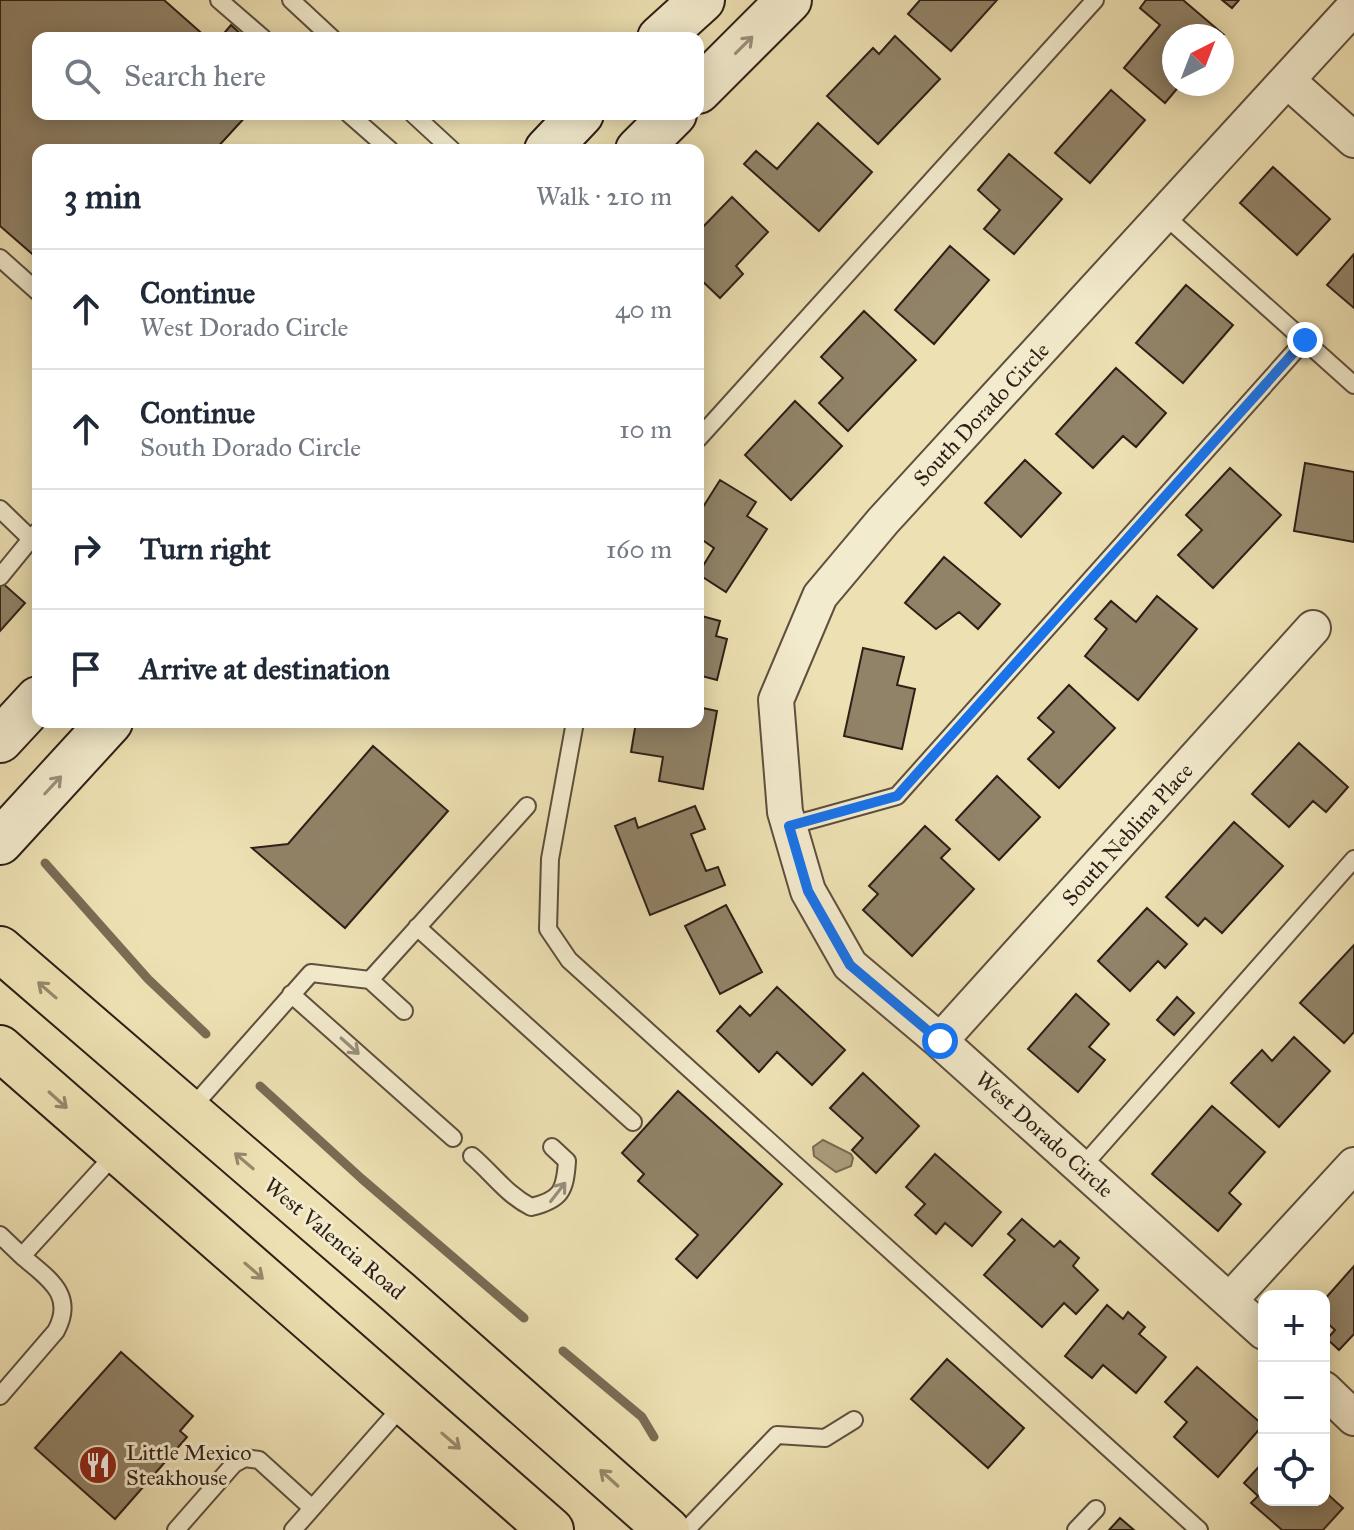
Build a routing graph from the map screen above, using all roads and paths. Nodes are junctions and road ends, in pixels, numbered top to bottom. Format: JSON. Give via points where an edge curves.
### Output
{"nodes":[{"id":1,"x":219,"y":0,"type":"edge"},
{"id":2,"x":291,"y":0,"type":"edge"},
{"id":3,"x":702,"y":0,"type":"edge"},
{"id":4,"x":789,"y":0,"type":"edge"},
{"id":5,"x":1095,"y":0,"type":"edge"},
{"id":6,"x":1354,"y":7,"type":"edge"},
{"id":7,"x":256,"y":32,"type":"edge"},
{"id":8,"x":326,"y":32,"type":"edge"},
{"id":9,"x":667,"y":32,"type":"edge"},
{"id":10,"x":1288,"y":81,"type":"junction"},
{"id":11,"x":704,"y":85,"type":"edge"},
{"id":12,"x":356,"y":120,"type":"edge"},
{"id":13,"x":420,"y":120,"type":"edge"},
{"id":14,"x":575,"y":120,"type":"edge"},
{"id":15,"x":668,"y":120,"type":"edge"},
{"id":16,"x":1354,"y":140,"type":"edge"},
{"id":17,"x":383,"y":144,"type":"edge"},
{"id":18,"x":446,"y":144,"type":"edge"},
{"id":19,"x":553,"y":144,"type":"edge"},
{"id":20,"x":644,"y":144,"type":"edge"},
{"id":21,"x":1164,"y":215,"type":"junction"},
{"id":22,"x":0,"y":258,"type":"edge"},
{"id":23,"x":32,"y":287,"type":"edge"},
{"id":24,"x":1305,"y":340,"type":"junction"},
{"id":25,"x":1354,"y":385,"type":"edge"},
{"id":26,"x":704,"y":432,"type":"edge"},
{"id":27,"x":0,"y":509,"type":"edge"},
{"id":28,"x":32,"y":533,"type":"edge"},
{"id":29,"x":32,"y":537,"type":"edge"},
{"id":30,"x":0,"y":577,"type":"edge"},
{"id":31,"x":1313,"y":628,"type":"dead end"},
{"id":32,"x":32,"y":705,"type":"edge"},
{"id":33,"x":104,"y":728,"type":"edge"},
{"id":34,"x":574,"y":728,"type":"edge"},
{"id":35,"x":0,"y":740,"type":"edge"},
{"id":36,"x":527,"y":806,"type":"dead end"},
{"id":37,"x":789,"y":826,"type":"junction"},
{"id":38,"x":0,"y":842,"type":"edge"},
{"id":39,"x":1354,"y":859,"type":"edge"},
{"id":40,"x":808,"y":891,"type":"joint"},
{"id":41,"x":417,"y":927,"type":"junction"},
{"id":42,"x":0,"y":949,"type":"edge"},
{"id":43,"x":370,"y":980,"type":"junction"},
{"id":44,"x":291,"y":994,"type":"junction"},
{"id":45,"x":404,"y":1011,"type":"dead end"},
{"id":46,"x":940,"y":1041,"type":"junction"},
{"id":47,"x":0,"y":1048,"type":"edge"},
{"id":48,"x":187,"y":1113,"type":"junction"},
{"id":49,"x":633,"y":1122,"type":"dead end"},
{"id":50,"x":453,"y":1138,"type":"dead end"},
{"id":51,"x":552,"y":1147,"type":"dead end"},
{"id":52,"x":117,"y":1152,"type":"junction"},
{"id":53,"x":472,"y":1156,"type":"dead end"},
{"id":54,"x":1354,"y":1165,"type":"edge"},
{"id":55,"x":1082,"y":1167,"type":"junction"},
{"id":56,"x":0,"y":1235,"type":"edge"},
{"id":57,"x":22,"y":1256,"type":"junction"},
{"id":58,"x":1230,"y":1300,"type":"junction"},
{"id":59,"x":1258,"y":1326,"type":"edge"},
{"id":60,"x":1330,"y":1395,"type":"edge"},
{"id":61,"x":0,"y":1396,"type":"edge"},
{"id":62,"x":406,"y":1402,"type":"junction"},
{"id":63,"x":1354,"y":1418,"type":"edge"},
{"id":64,"x":854,"y":1420,"type":"dead end"},
{"id":65,"x":312,"y":1508,"type":"junction"},
{"id":66,"x":1096,"y":1509,"type":"dead end"},
{"id":67,"x":176,"y":1530,"type":"edge"},
{"id":68,"x":293,"y":1530,"type":"edge"},
{"id":69,"x":551,"y":1530,"type":"edge"},
{"id":70,"x":667,"y":1530,"type":"edge"},
{"id":71,"x":686,"y":1530,"type":"edge"},
{"id":72,"x":1076,"y":1530,"type":"edge"},
{"id":73,"x":1199,"y":1530,"type":"edge"}],
"edges":[{"from":1,"to":7,"type":"lane"},
{"from":2,"to":8,"type":"lane"},
{"from":3,"to":9,"type":"main road"},
{"from":11,"to":4,"type":"main road","one_way":true},
{"from":5,"to":26,"type":"lane"},
{"from":6,"to":10,"type":"street","name":"South Dorado Circle"},
{"from":10,"to":16,"type":"street"},
{"from":10,"to":21,"type":"street","name":"South Dorado Circle"},
{"from":12,"to":17,"type":"lane"},
{"from":13,"to":18,"type":"lane"},
{"from":14,"to":19,"type":"main road"},
{"from":15,"to":20,"type":"main road"},
{"from":21,"to":24,"type":"lane"},
{"from":21,"to":37,"type":"street","name":"South Dorado Circle","via":[[820,596],[776,700]]},
{"from":22,"to":23,"type":"lane"},
{"from":24,"to":25,"type":"lane"},
{"from":24,"to":37,"type":"lane","via":[[897,796]]},
{"from":27,"to":28,"type":"lane"},
{"from":29,"to":30,"type":"lane"},
{"from":31,"to":46,"type":"street","name":"South Neblina Place"},
{"from":32,"to":35,"type":"main road"},
{"from":38,"to":33,"type":"main road","one_way":true},
{"from":34,"to":73,"type":"lane","via":[[550,859],[548,929],[569,960]]},
{"from":36,"to":41,"type":"lane"},
{"from":37,"to":40,"type":"street","name":"South Dorado Circle"},
{"from":39,"to":55,"type":"lane"},
{"from":40,"to":46,"type":"street","name":"West Dorado Circle","via":[[850,965]]},
{"from":41,"to":43,"type":"lane"},
{"from":41,"to":49,"type":"lane"},
{"from":48,"to":42,"type":"main road","name":"West Valencia Road","one_way":true},
{"from":43,"to":44,"type":"lane","via":[[311,973]]},
{"from":43,"to":45,"type":"lane"},
{"from":44,"to":48,"type":"lane"},
{"from":44,"to":50,"type":"lane","one_way":true},
{"from":46,"to":55,"type":"street","name":"West Dorado Circle"},
{"from":47,"to":52,"type":"main road","one_way":true},
{"from":70,"to":48,"type":"main road","name":"West Valencia Road","one_way":true},
{"from":53,"to":51,"type":"lane","one_way":true,"via":[[510,1196],[531,1207],[551,1203],[566,1183],[567,1161]]},
{"from":52,"to":57,"type":"lane"},
{"from":52,"to":62,"type":"main road","one_way":true},
{"from":54,"to":58,"type":"street"},
{"from":55,"to":58,"type":"street","name":"West Dorado Circle"},
{"from":56,"to":57,"type":"lane"},
{"from":57,"to":61,"type":"lane","via":[[62,1296],[62,1320]]},
{"from":58,"to":59,"type":"street","name":"West Dorado Circle"},
{"from":60,"to":63,"type":"street"},
{"from":62,"to":65,"type":"lane"},
{"from":62,"to":69,"type":"main road","one_way":true},
{"from":64,"to":71,"type":"lane","via":[[825,1438],[777,1435]]},
{"from":65,"to":67,"type":"lane","via":[[259,1460],[245,1458]]},
{"from":65,"to":68,"type":"lane"},
{"from":66,"to":72,"type":"lane"}]}
